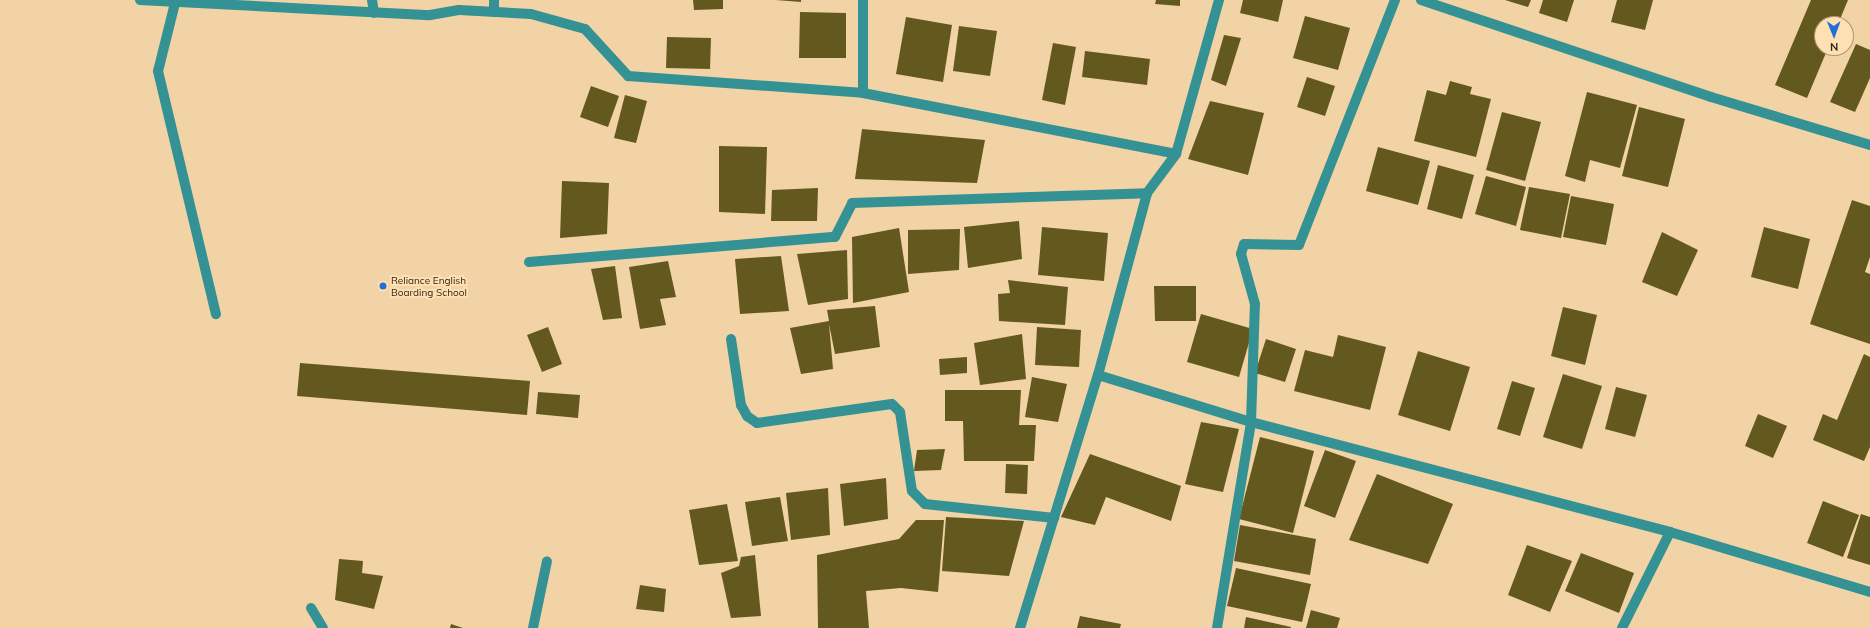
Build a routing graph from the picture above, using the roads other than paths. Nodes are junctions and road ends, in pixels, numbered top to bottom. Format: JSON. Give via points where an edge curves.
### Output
{"nodes":[{"id":1,"x":140,"y":0,"type":"edge"},
{"id":2,"x":372,"y":0,"type":"edge"},
{"id":3,"x":494,"y":0,"type":"edge"},
{"id":4,"x":863,"y":0,"type":"edge"},
{"id":5,"x":1219,"y":0,"type":"edge"},
{"id":6,"x":1395,"y":0,"type":"edge"},
{"id":7,"x":1421,"y":0,"type":"edge"},
{"id":8,"x":175,"y":3,"type":"junction"},
{"id":9,"x":494,"y":12,"type":"junction"},
{"id":10,"x":374,"y":13,"type":"junction"},
{"id":11,"x":863,"y":93,"type":"junction"},
{"id":12,"x":1870,"y":144,"type":"edge"},
{"id":13,"x":1176,"y":154,"type":"junction"},
{"id":14,"x":1147,"y":193,"type":"junction"},
{"id":15,"x":529,"y":262,"type":"dead end"},
{"id":16,"x":216,"y":314,"type":"dead end"},
{"id":17,"x":731,"y":338,"type":"dead end"},
{"id":18,"x":1098,"y":375,"type":"junction"},
{"id":19,"x":1251,"y":422,"type":"junction"},
{"id":20,"x":1054,"y":518,"type":"junction"},
{"id":21,"x":1670,"y":532,"type":"junction"},
{"id":22,"x":547,"y":561,"type":"dead end"},
{"id":23,"x":1870,"y":592,"type":"edge"},
{"id":24,"x":311,"y":608,"type":"dead end"},
{"id":25,"x":323,"y":628,"type":"edge"},
{"id":26,"x":532,"y":628,"type":"edge"},
{"id":27,"x":1020,"y":628,"type":"edge"},
{"id":28,"x":1217,"y":628,"type":"edge"},
{"id":29,"x":1622,"y":628,"type":"edge"}],
"edges":[{"from":1,"to":8,"type":"street"},
{"from":2,"to":10,"type":"street"},
{"from":3,"to":9,"type":"street"},
{"from":4,"to":11,"type":"street"},
{"from":5,"to":13,"type":"street"},
{"from":6,"to":19,"type":"street","via":[[1299,245],[1244,244],[1241,254],[1255,304]]},
{"from":7,"to":12,"type":"street","via":[[1711,97]]},
{"from":8,"to":10,"type":"street"},
{"from":8,"to":16,"type":"street","via":[[158,71]]},
{"from":9,"to":10,"type":"street","via":[[459,10],[430,16]]},
{"from":9,"to":11,"type":"street","via":[[531,14],[585,29],[628,76]]},
{"from":11,"to":13,"type":"street"},
{"from":13,"to":14,"type":"street"},
{"from":14,"to":15,"type":"street","via":[[852,203],[835,237]]},
{"from":14,"to":18,"type":"street"},
{"from":17,"to":20,"type":"street","via":[[741,406],[747,416],[757,423],[892,404],[900,412],[912,491],[925,504]]},
{"from":18,"to":19,"type":"street"},
{"from":18,"to":20,"type":"street"},
{"from":19,"to":21,"type":"street"},
{"from":19,"to":28,"type":"street"},
{"from":20,"to":27,"type":"street"},
{"from":21,"to":23,"type":"street"},
{"from":21,"to":29,"type":"street"},
{"from":22,"to":26,"type":"street"},
{"from":24,"to":25,"type":"street"}]}
